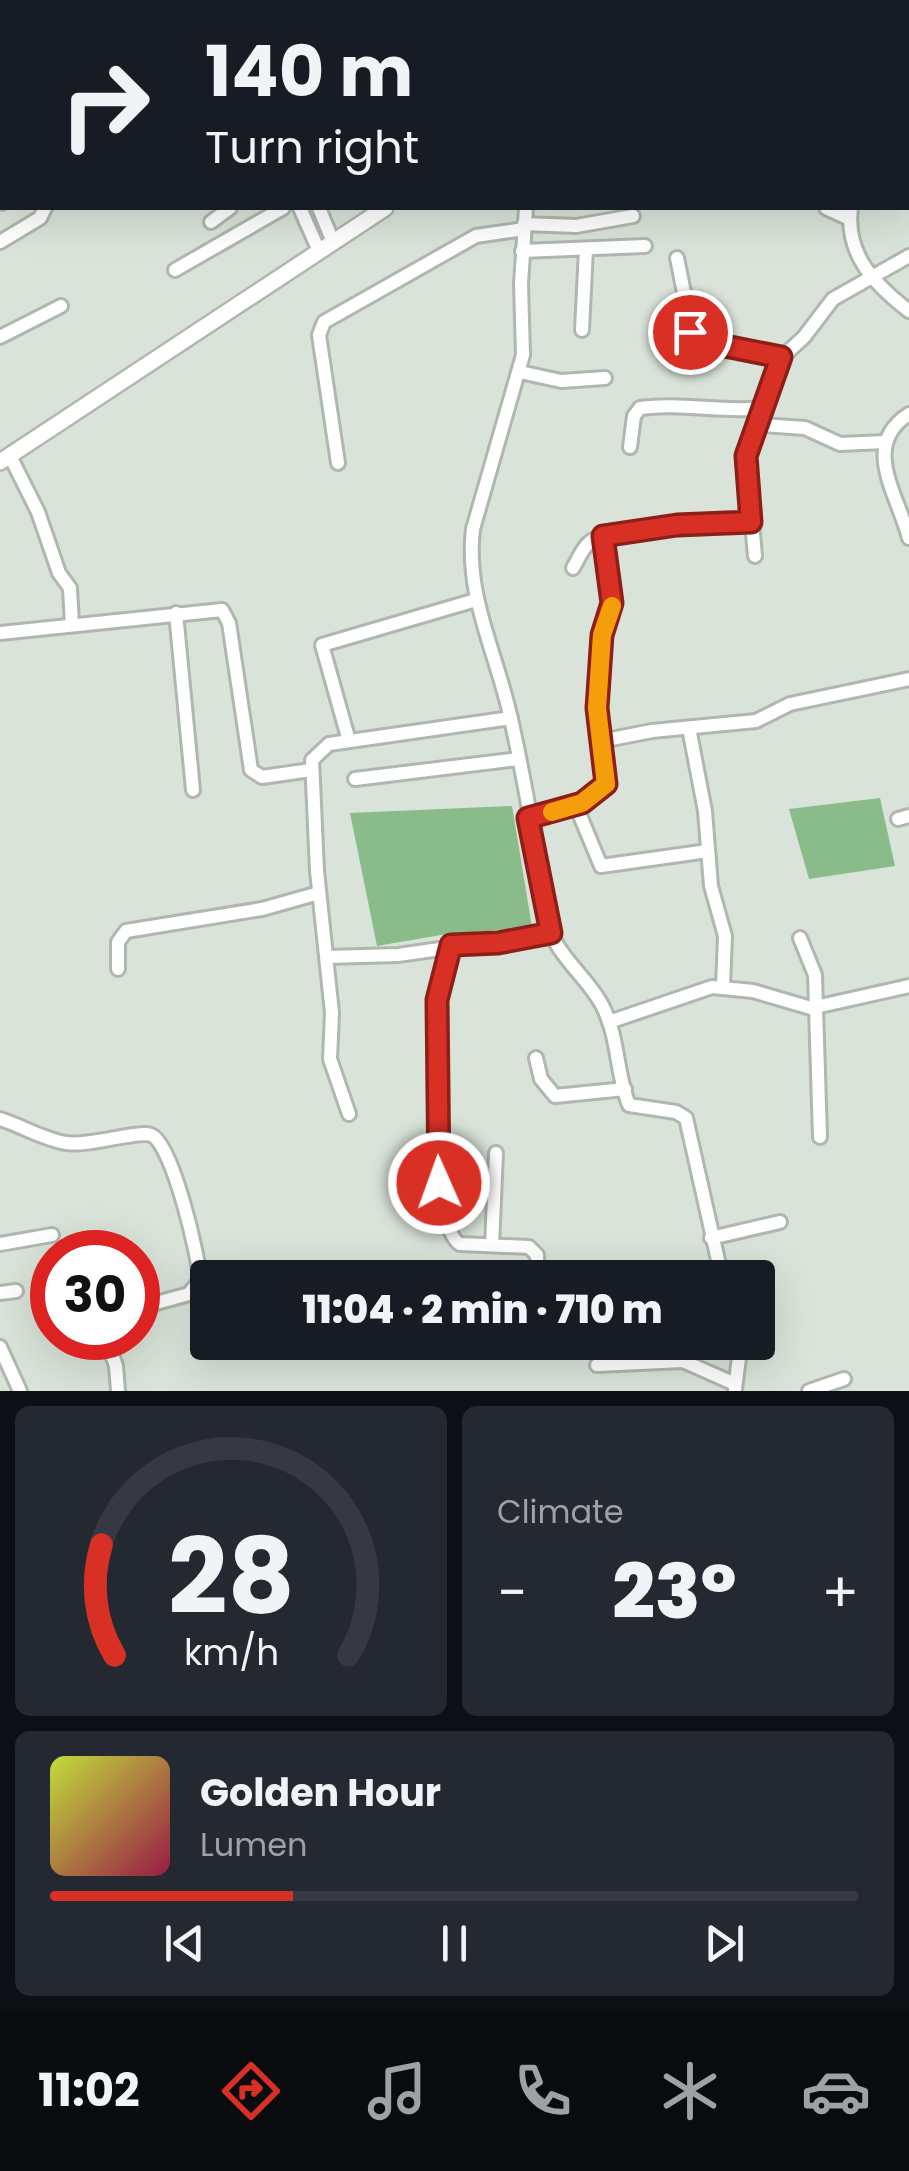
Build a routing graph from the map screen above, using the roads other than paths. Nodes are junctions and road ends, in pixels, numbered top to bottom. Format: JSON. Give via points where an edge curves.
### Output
{"nodes":[{"id":1,"x":44,"y":210,"type":"edge"},
{"id":2,"x":227,"y":210,"type":"edge"},
{"id":3,"x":280,"y":210,"type":"edge"},
{"id":4,"x":301,"y":210,"type":"edge"},
{"id":5,"x":318,"y":210,"type":"edge"},
{"id":6,"x":382,"y":210,"type":"edge"},
{"id":7,"x":526,"y":210,"type":"edge"},
{"id":8,"x":851,"y":213,"type":"edge"},
{"id":9,"x":633,"y":216,"type":"dead end"},
{"id":10,"x":211,"y":222,"type":"dead end"},
{"id":11,"x":524,"y":227,"type":"junction"},
{"id":12,"x":0,"y":242,"type":"edge"},
{"id":13,"x":645,"y":246,"type":"dead end"},
{"id":14,"x":326,"y":247,"type":"junction"},
{"id":15,"x":586,"y":249,"type":"junction"},
{"id":16,"x":522,"y":250,"type":"junction"},
{"id":17,"x":909,"y":256,"type":"edge"},
{"id":18,"x":677,"y":258,"type":"dead end"},
{"id":19,"x":175,"y":270,"type":"dead end"},
{"id":20,"x":870,"y":275,"type":"junction"},
{"id":21,"x":61,"y":306,"type":"dead end"},
{"id":22,"x":909,"y":312,"type":"edge"},
{"id":23,"x":582,"y":330,"type":"dead end"},
{"id":24,"x":0,"y":337,"type":"edge"},
{"id":25,"x":781,"y":357,"type":"junction"},
{"id":26,"x":520,"y":372,"type":"junction"},
{"id":27,"x":606,"y":378,"type":"dead end"},
{"id":28,"x":765,"y":408,"type":"junction"},
{"id":29,"x":909,"y":414,"type":"edge"},
{"id":30,"x":760,"y":425,"type":"junction"},
{"id":31,"x":885,"y":442,"type":"junction"},
{"id":32,"x":630,"y":447,"type":"dead end"},
{"id":33,"x":4,"y":456,"type":"edge"},
{"id":34,"x":338,"y":463,"type":"dead end"},
{"id":35,"x":904,"y":505,"type":"edge"},
{"id":36,"x":751,"y":522,"type":"junction"},
{"id":37,"x":603,"y":536,"type":"junction"},
{"id":38,"x":909,"y":538,"type":"edge"},
{"id":39,"x":755,"y":556,"type":"dead end"},
{"id":40,"x":573,"y":568,"type":"dead end"},
{"id":41,"x":476,"y":600,"type":"junction"},
{"id":42,"x":176,"y":614,"type":"junction"},
{"id":43,"x":72,"y":625,"type":"junction"},
{"id":44,"x":0,"y":633,"type":"edge"},
{"id":45,"x":909,"y":679,"type":"edge"},
{"id":46,"x":511,"y":718,"type":"junction"},
{"id":47,"x":689,"y":728,"type":"junction"},
{"id":48,"x":349,"y":741,"type":"junction"},
{"id":49,"x":601,"y":741,"type":"junction"},
{"id":50,"x":518,"y":758,"type":"junction"},
{"id":51,"x":311,"y":770,"type":"junction"},
{"id":52,"x":355,"y":779,"type":"dead end"},
{"id":53,"x":193,"y":790,"type":"dead end"},
{"id":54,"x":576,"y":806,"type":"junction"},
{"id":55,"x":528,"y":818,"type":"junction"},
{"id":56,"x":708,"y":851,"type":"junction"},
{"id":57,"x":319,"y":894,"type":"junction"},
{"id":58,"x":551,"y":933,"type":"junction"},
{"id":59,"x":800,"y":938,"type":"dead end"},
{"id":60,"x":451,"y":945,"type":"junction"},
{"id":61,"x":326,"y":957,"type":"junction"},
{"id":62,"x":118,"y":969,"type":"dead end"},
{"id":63,"x":723,"y":986,"type":"junction"},
{"id":64,"x":909,"y":986,"type":"edge"},
{"id":65,"x":816,"y":1008,"type":"junction"},
{"id":66,"x":609,"y":1022,"type":"junction"},
{"id":67,"x":536,"y":1058,"type":"dead end"},
{"id":68,"x":624,"y":1089,"type":"junction"},
{"id":69,"x":349,"y":1114,"type":"dead end"},
{"id":70,"x":0,"y":1118,"type":"edge"},
{"id":71,"x":820,"y":1137,"type":"dead end"},
{"id":72,"x":496,"y":1153,"type":"dead end"},
{"id":73,"x":780,"y":1222,"type":"dead end"},
{"id":74,"x":712,"y":1238,"type":"junction"},
{"id":75,"x":30,"y":1239,"type":"edge"},
{"id":76,"x":0,"y":1244,"type":"edge"},
{"id":77,"x":492,"y":1245,"type":"junction"},
{"id":78,"x":537,"y":1260,"type":"edge"},
{"id":79,"x":718,"y":1260,"type":"edge"},
{"id":80,"x":16,"y":1291,"type":"dead end"},
{"id":81,"x":0,"y":1293,"type":"edge"},
{"id":82,"x":160,"y":1302,"type":"edge"},
{"id":83,"x":0,"y":1347,"type":"edge"},
{"id":84,"x":114,"y":1360,"type":"edge"},
{"id":85,"x":741,"y":1360,"type":"edge"},
{"id":86,"x":597,"y":1365,"type":"dead end"},
{"id":87,"x":844,"y":1379,"type":"dead end"},
{"id":88,"x":735,"y":1388,"type":"edge"},
{"id":89,"x":20,"y":1391,"type":"edge"},
{"id":90,"x":118,"y":1391,"type":"edge"},
{"id":91,"x":810,"y":1391,"type":"edge"}],
"edges":[{"from":1,"to":12,"type":"street"},
{"from":2,"to":10,"type":"street"},
{"from":3,"to":19,"type":"street"},
{"from":4,"to":14,"type":"street"},
{"from":5,"to":14,"type":"street"},
{"from":6,"to":14,"type":"main road"},
{"from":7,"to":11,"type":"street"},
{"from":8,"to":20,"type":"street","via":[[856,252]]},
{"from":9,"to":11,"type":"street"},
{"from":11,"to":16,"type":"street"},
{"from":11,"to":34,"type":"street","via":[[476,236],[324,322],[319,335]]},
{"from":13,"to":15,"type":"street"},
{"from":14,"to":33,"type":"main road"},
{"from":15,"to":16,"type":"street"},
{"from":15,"to":23,"type":"street"},
{"from":16,"to":26,"type":"street"},
{"from":17,"to":20,"type":"street"},
{"from":18,"to":25,"type":"street","via":[[693,338]]},
{"from":20,"to":22,"type":"street"},
{"from":20,"to":25,"type":"street","via":[[822,309]]},
{"from":21,"to":24,"type":"street"},
{"from":25,"to":28,"type":"street"},
{"from":26,"to":27,"type":"street","via":[[561,381]]},
{"from":26,"to":41,"type":"street","via":[[473,529]]},
{"from":28,"to":30,"type":"street"},
{"from":28,"to":32,"type":"street","via":[[640,408]]},
{"from":29,"to":31,"type":"street"},
{"from":30,"to":31,"type":"street","via":[[805,428],[840,444]]},
{"from":30,"to":36,"type":"street","via":[[746,456]]},
{"from":31,"to":35,"type":"street","via":[[890,485]]},
{"from":33,"to":43,"type":"street","via":[[38,512],[58,573],[70,588]]},
{"from":35,"to":38,"type":"street"},
{"from":36,"to":37,"type":"street"},
{"from":36,"to":39,"type":"street"},
{"from":37,"to":40,"type":"street","via":[[588,544]]},
{"from":37,"to":49,"type":"street","via":[[612,610],[601,648]]},
{"from":41,"to":46,"type":"street"},
{"from":41,"to":48,"type":"street","via":[[322,646]]},
{"from":42,"to":43,"type":"street"},
{"from":42,"to":51,"type":"street","via":[[226,614],[251,770],[262,777]]},
{"from":42,"to":53,"type":"street"},
{"from":43,"to":44,"type":"street"},
{"from":45,"to":47,"type":"street","via":[[790,704],[756,721]]},
{"from":46,"to":48,"type":"street"},
{"from":46,"to":50,"type":"street"},
{"from":47,"to":49,"type":"street"},
{"from":47,"to":56,"type":"street"},
{"from":48,"to":51,"type":"street","via":[[322,747]]},
{"from":49,"to":54,"type":"street","via":[[606,784]]},
{"from":50,"to":52,"type":"street"},
{"from":50,"to":55,"type":"street"},
{"from":51,"to":57,"type":"street"},
{"from":54,"to":55,"type":"street"},
{"from":54,"to":56,"type":"street","via":[[601,866]]},
{"from":55,"to":58,"type":"street"},
{"from":56,"to":63,"type":"street","via":[[724,936]]},
{"from":57,"to":61,"type":"street"},
{"from":57,"to":62,"type":"street","via":[[126,930],[118,942]]},
{"from":58,"to":60,"type":"street"},
{"from":58,"to":66,"type":"street"},
{"from":59,"to":65,"type":"street","via":[[815,976]]},
{"from":60,"to":61,"type":"street"},
{"from":60,"to":77,"type":"street","via":[[437,1000],[439,1183],[451,1239]]},
{"from":61,"to":69,"type":"street","via":[[330,1058]]},
{"from":63,"to":65,"type":"street"},
{"from":63,"to":66,"type":"street"},
{"from":64,"to":65,"type":"street"},
{"from":65,"to":71,"type":"street"},
{"from":66,"to":68,"type":"street"},
{"from":67,"to":68,"type":"street","via":[[554,1096]]},
{"from":68,"to":74,"type":"street","via":[[633,1107],[686,1118]]},
{"from":70,"to":82,"type":"street","via":[[65,1143],[156,1138],[174,1173],[200,1280],[189,1294]]},
{"from":72,"to":77,"type":"street"},
{"from":73,"to":74,"type":"street"},
{"from":74,"to":79,"type":"street"},
{"from":75,"to":76,"type":"street"},
{"from":77,"to":78,"type":"street","via":[[536,1250]]},
{"from":80,"to":81,"type":"street"},
{"from":83,"to":89,"type":"street"},
{"from":84,"to":90,"type":"street"},
{"from":85,"to":88,"type":"street"},
{"from":86,"to":88,"type":"street","via":[[683,1361]]},
{"from":87,"to":91,"type":"street"}]}
